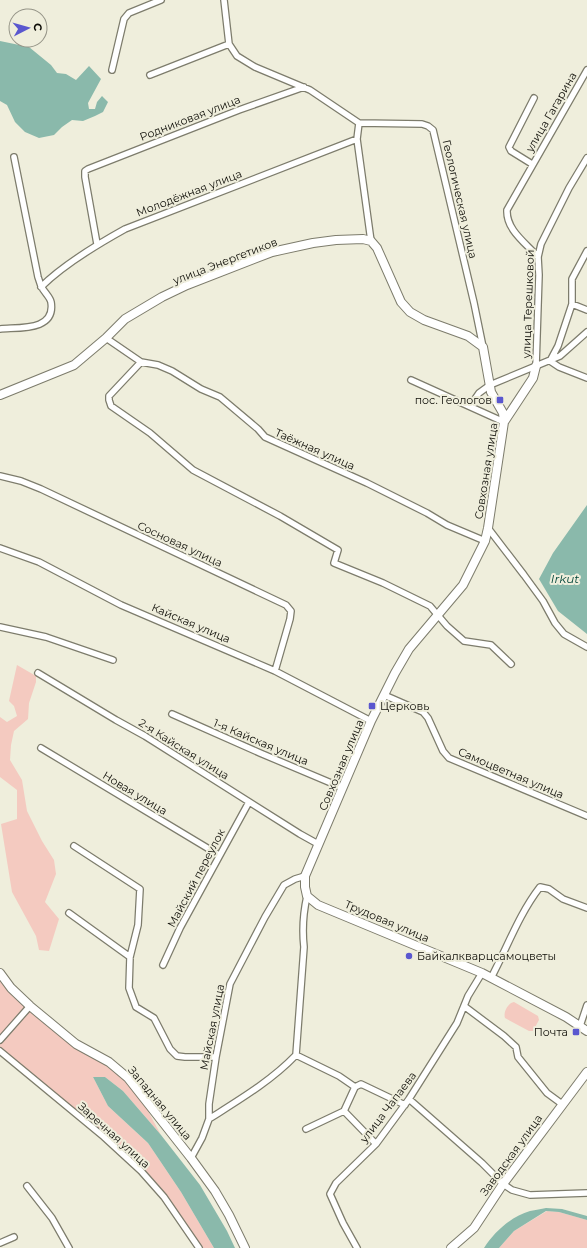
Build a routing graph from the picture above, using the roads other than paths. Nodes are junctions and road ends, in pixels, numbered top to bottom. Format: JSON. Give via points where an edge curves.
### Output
{"nodes":[{"id":1,"x":161,"y":0,"type":"edge"},
{"id":2,"x":224,"y":0,"type":"edge"},
{"id":3,"x":229,"y":44,"type":"junction"},
{"id":4,"x":112,"y":70,"type":"dead end"},
{"id":5,"x":587,"y":70,"type":"edge"},
{"id":6,"x":150,"y":74,"type":"dead end"},
{"id":7,"x":304,"y":87,"type":"junction"},
{"id":8,"x":534,"y":98,"type":"dead end"},
{"id":9,"x":359,"y":123,"type":"junction"},
{"id":10,"x":357,"y":139,"type":"junction"},
{"id":11,"x":14,"y":157,"type":"dead end"},
{"id":12,"x":587,"y":158,"type":"edge"},
{"id":13,"x":532,"y":164,"type":"junction"},
{"id":14,"x":371,"y":241,"type":"junction"},
{"id":15,"x":97,"y":244,"type":"junction"},
{"id":16,"x":587,"y":251,"type":"edge"},
{"id":17,"x":538,"y":257,"type":"junction"},
{"id":18,"x":41,"y":287,"type":"junction"},
{"id":19,"x":572,"y":304,"type":"junction"},
{"id":20,"x":587,"y":310,"type":"edge"},
{"id":21,"x":0,"y":329,"type":"edge"},
{"id":22,"x":587,"y":332,"type":"edge"},
{"id":23,"x":106,"y":338,"type":"junction"},
{"id":24,"x":483,"y":347,"type":"junction"},
{"id":25,"x":141,"y":362,"type":"junction"},
{"id":26,"x":550,"y":362,"type":"junction"},
{"id":27,"x":536,"y":366,"type":"junction"},
{"id":28,"x":587,"y":378,"type":"edge"},
{"id":29,"x":411,"y":380,"type":"dead end"},
{"id":30,"x":490,"y":385,"type":"junction"},
{"id":31,"x":0,"y":395,"type":"edge"},
{"id":32,"x":470,"y":406,"type":"junction"},
{"id":33,"x":504,"y":422,"type":"junction"},
{"id":34,"x":0,"y":476,"type":"edge"},
{"id":35,"x":488,"y":528,"type":"junction"},
{"id":36,"x":485,"y":541,"type":"junction"},
{"id":37,"x":0,"y":548,"type":"edge"},
{"id":38,"x":437,"y":614,"type":"junction"},
{"id":39,"x":0,"y":627,"type":"edge"},
{"id":40,"x":587,"y":647,"type":"edge"},
{"id":41,"x":113,"y":660,"type":"dead end"},
{"id":42,"x":511,"y":664,"type":"dead end"},
{"id":43,"x":275,"y":671,"type":"junction"},
{"id":44,"x":38,"y":673,"type":"dead end"},
{"id":45,"x":384,"y":696,"type":"junction"},
{"id":46,"x":172,"y":714,"type":"dead end"},
{"id":47,"x":371,"y":721,"type":"junction"},
{"id":48,"x":41,"y":748,"type":"dead end"},
{"id":49,"x":343,"y":788,"type":"junction"},
{"id":50,"x":249,"y":802,"type":"junction"},
{"id":51,"x":587,"y":816,"type":"edge"},
{"id":52,"x":318,"y":844,"type":"junction"},
{"id":53,"x":74,"y":846,"type":"dead end"},
{"id":54,"x":220,"y":855,"type":"junction"},
{"id":55,"x":305,"y":876,"type":"junction"},
{"id":56,"x":307,"y":896,"type":"junction"},
{"id":57,"x":587,"y":908,"type":"edge"},
{"id":58,"x":69,"y":913,"type":"dead end"},
{"id":59,"x":130,"y":957,"type":"junction"},
{"id":60,"x":164,"y":964,"type":"dead end"},
{"id":61,"x":482,"y":973,"type":"junction"},
{"id":62,"x":0,"y":974,"type":"edge"},
{"id":63,"x":491,"y":978,"type":"junction"},
{"id":64,"x":587,"y":1005,"type":"edge"},
{"id":65,"x":30,"y":1006,"type":"junction"},
{"id":66,"x":464,"y":1006,"type":"junction"},
{"id":67,"x":580,"y":1026,"type":"junction"},
{"id":68,"x":587,"y":1031,"type":"edge"},
{"id":69,"x":0,"y":1040,"type":"edge"},
{"id":70,"x":0,"y":1051,"type":"edge"},
{"id":71,"x":296,"y":1055,"type":"junction"},
{"id":72,"x":216,"y":1057,"type":"junction"},
{"id":73,"x":587,"y":1072,"type":"edge"},
{"id":74,"x":355,"y":1087,"type":"junction"},
{"id":75,"x":409,"y":1100,"type":"junction"},
{"id":76,"x":562,"y":1104,"type":"junction"},
{"id":77,"x":405,"y":1105,"type":"junction"},
{"id":78,"x":344,"y":1111,"type":"junction"},
{"id":79,"x":209,"y":1119,"type":"junction"},
{"id":80,"x":306,"y":1129,"type":"dead end"},
{"id":81,"x":376,"y":1144,"type":"junction"},
{"id":82,"x":191,"y":1158,"type":"junction"},
{"id":83,"x":503,"y":1184,"type":"junction"},
{"id":84,"x":27,"y":1186,"type":"dead end"},
{"id":85,"x":587,"y":1193,"type":"edge"},
{"id":86,"x":14,"y":1237,"type":"dead end"},
{"id":87,"x":0,"y":1243,"type":"edge"},
{"id":88,"x":69,"y":1248,"type":"edge"},
{"id":89,"x":199,"y":1248,"type":"edge"},
{"id":90,"x":245,"y":1248,"type":"edge"},
{"id":91,"x":357,"y":1248,"type":"edge"},
{"id":92,"x":451,"y":1248,"type":"edge"}],
"edges":[{"from":1,"to":4,"type":"street","via":[[129,13],[124,19]]},
{"from":2,"to":3,"type":"street"},
{"from":3,"to":6,"type":"street"},
{"from":3,"to":7,"type":"street","via":[[237,56],[255,67]]},
{"from":5,"to":13,"type":"street","name":"улица Гагарина"},
{"from":7,"to":9,"type":"street"},
{"from":7,"to":15,"type":"street","name":"Родниковая улица","via":[[85,171]]},
{"from":8,"to":13,"type":"street","name":"улица Гагарина","via":[[510,147],[511,151]]},
{"from":9,"to":10,"type":"street"},
{"from":9,"to":24,"type":"street","name":"Геологическая улица","via":[[422,124],[434,130]]},
{"from":10,"to":14,"type":"street"},
{"from":10,"to":15,"type":"street","name":"Молодёжная улица","via":[[125,229]]},
{"from":11,"to":18,"type":"street"},
{"from":12,"to":17,"type":"street","name":"улица Терешковой","via":[[541,244]]},
{"from":13,"to":17,"type":"street","name":"улица Гагарина","via":[[507,210],[506,218],[513,231]]},
{"from":14,"to":23,"type":"street","name":"улица Энергетиков","via":[[350,239],[313,243],[272,252],[162,297],[125,319]]},
{"from":14,"to":24,"type":"street","via":[[382,257],[401,302],[410,312],[424,320],[468,336]]},
{"from":15,"to":18,"type":"street","name":"Молодёжная улица"},
{"from":16,"to":19,"type":"street","via":[[572,279]]},
{"from":17,"to":27,"type":"street","name":"улица Терешковой"},
{"from":18,"to":21,"type":"street","via":[[51,301],[51,311],[46,320],[37,326]]},
{"from":19,"to":20,"type":"street"},
{"from":19,"to":26,"type":"street"},
{"from":22,"to":26,"type":"street"},
{"from":23,"to":25,"type":"street","name":"Таёжная улица"},
{"from":23,"to":31,"type":"street","name":"улица Энергетиков","via":[[74,365]]},
{"from":24,"to":30,"type":"street"},
{"from":25,"to":36,"type":"street","name":"Таёжная улица","via":[[172,371],[201,390],[220,397],[265,437]]},
{"from":25,"to":38,"type":"street","via":[[109,396],[110,406],[150,433],[193,470],[338,550],[334,563],[419,600],[430,606]]},
{"from":26,"to":27,"type":"street"},
{"from":26,"to":28,"type":"street"},
{"from":27,"to":30,"type":"street"},
{"from":27,"to":33,"type":"street","name":"Совхозная улица","via":[[533,378]]},
{"from":29,"to":32,"type":"street"},
{"from":30,"to":32,"type":"street","via":[[479,393]]},
{"from":30,"to":33,"type":"street","via":[[491,392],[503,413]]},
{"from":32,"to":33,"type":"street"},
{"from":33,"to":35,"type":"street","name":"Совхозная улица"},
{"from":34,"to":43,"type":"street","name":"Сосновая улица","via":[[41,489],[286,605],[291,611],[290,619]]},
{"from":35,"to":36,"type":"street","name":"Совхозная улица"},
{"from":35,"to":40,"type":"street","via":[[543,601],[564,634]]},
{"from":36,"to":38,"type":"street","name":"Совхозная улица","via":[[463,585]]},
{"from":37,"to":43,"type":"street","name":"Кайская улица","via":[[39,562],[121,604]]},
{"from":38,"to":42,"type":"street","via":[[464,641],[491,645]]},
{"from":38,"to":45,"type":"street","name":"Совхозная улица","via":[[409,649]]},
{"from":39,"to":41,"type":"street","via":[[46,637]]},
{"from":43,"to":47,"type":"street","name":"Кайская улица"},
{"from":44,"to":50,"type":"street","name":"2-я Кайская улица","via":[[145,736]]},
{"from":45,"to":47,"type":"street","name":"Совхозная улица"},
{"from":45,"to":51,"type":"street","name":"Самоцветная улица","via":[[423,712],[442,751],[449,758]]},
{"from":46,"to":49,"type":"street","name":"1-я Кайская улица"},
{"from":47,"to":49,"type":"street","name":"Совхозная улица"},
{"from":48,"to":54,"type":"street","name":"Новая улица"},
{"from":49,"to":52,"type":"street","name":"Совхозная улица"},
{"from":50,"to":52,"type":"street","name":"2-я Кайская улица"},
{"from":50,"to":54,"type":"street","name":"Майский переулок"},
{"from":52,"to":55,"type":"street","name":"Совхозная улица"},
{"from":53,"to":59,"type":"street","via":[[140,889],[138,925]]},
{"from":54,"to":60,"type":"street","name":"Майский переулок","via":[[180,928]]},
{"from":55,"to":56,"type":"street","name":"Совхозная улица"},
{"from":55,"to":72,"type":"street","name":"Майская улица","via":[[295,878],[284,885],[230,984]]},
{"from":56,"to":61,"type":"street","name":"Трудовая улица","via":[[318,905]]},
{"from":56,"to":71,"type":"street","name":"Совхозная улица","via":[[302,929],[304,947]]},
{"from":57,"to":63,"type":"street","via":[[540,887],[529,901]]},
{"from":58,"to":59,"type":"street"},
{"from":59,"to":72,"type":"street","via":[[129,988],[136,1007],[154,1018],[170,1050],[177,1056]]},
{"from":61,"to":63,"type":"street","name":"Трудовая улица"},
{"from":61,"to":66,"type":"street","name":"улица Чапаева"},
{"from":62,"to":65,"type":"street","name":"Западная улица"},
{"from":63,"to":67,"type":"street","name":"Трудовая улица","via":[[566,1016]]},
{"from":64,"to":67,"type":"street"},
{"from":65,"to":69,"type":"street"},
{"from":65,"to":82,"type":"street","name":"Западная улица","via":[[76,1044],[109,1062],[128,1078]]},
{"from":66,"to":75,"type":"street","name":"улица Чапаева","via":[[457,1023]]},
{"from":66,"to":76,"type":"street","via":[[516,1047],[518,1057],[542,1087]]},
{"from":67,"to":68,"type":"street","name":"Трудовая улица"},
{"from":70,"to":89,"type":"street","name":"Заречная улица","via":[[141,1171],[164,1198]]},
{"from":71,"to":74,"type":"street","via":[[339,1076]]},
{"from":71,"to":79,"type":"street","via":[[286,1066],[248,1094]]},
{"from":72,"to":79,"type":"street","name":"Майская улица"},
{"from":73,"to":76,"type":"street","name":"Заводская улица"},
{"from":74,"to":77,"type":"street","via":[[361,1084]]},
{"from":74,"to":78,"type":"street"},
{"from":75,"to":77,"type":"street","name":"улица Чапаева"},
{"from":75,"to":83,"type":"street"},
{"from":76,"to":83,"type":"street","name":"Заводская улица"},
{"from":77,"to":81,"type":"street","name":"улица Чапаева"},
{"from":78,"to":80,"type":"street"},
{"from":78,"to":81,"type":"street"},
{"from":79,"to":82,"type":"street","name":"Майская улица"},
{"from":81,"to":91,"type":"street","name":"улица Чапаева","via":[[336,1183],[330,1194]]},
{"from":82,"to":90,"type":"street","name":"Западная улица","via":[[230,1215]]},
{"from":83,"to":85,"type":"street","via":[[512,1190],[530,1195]]},
{"from":83,"to":92,"type":"street","name":"Заводская улица","via":[[474,1228]]},
{"from":84,"to":88,"type":"street","via":[[52,1218]]},
{"from":86,"to":87,"type":"street"}]}
